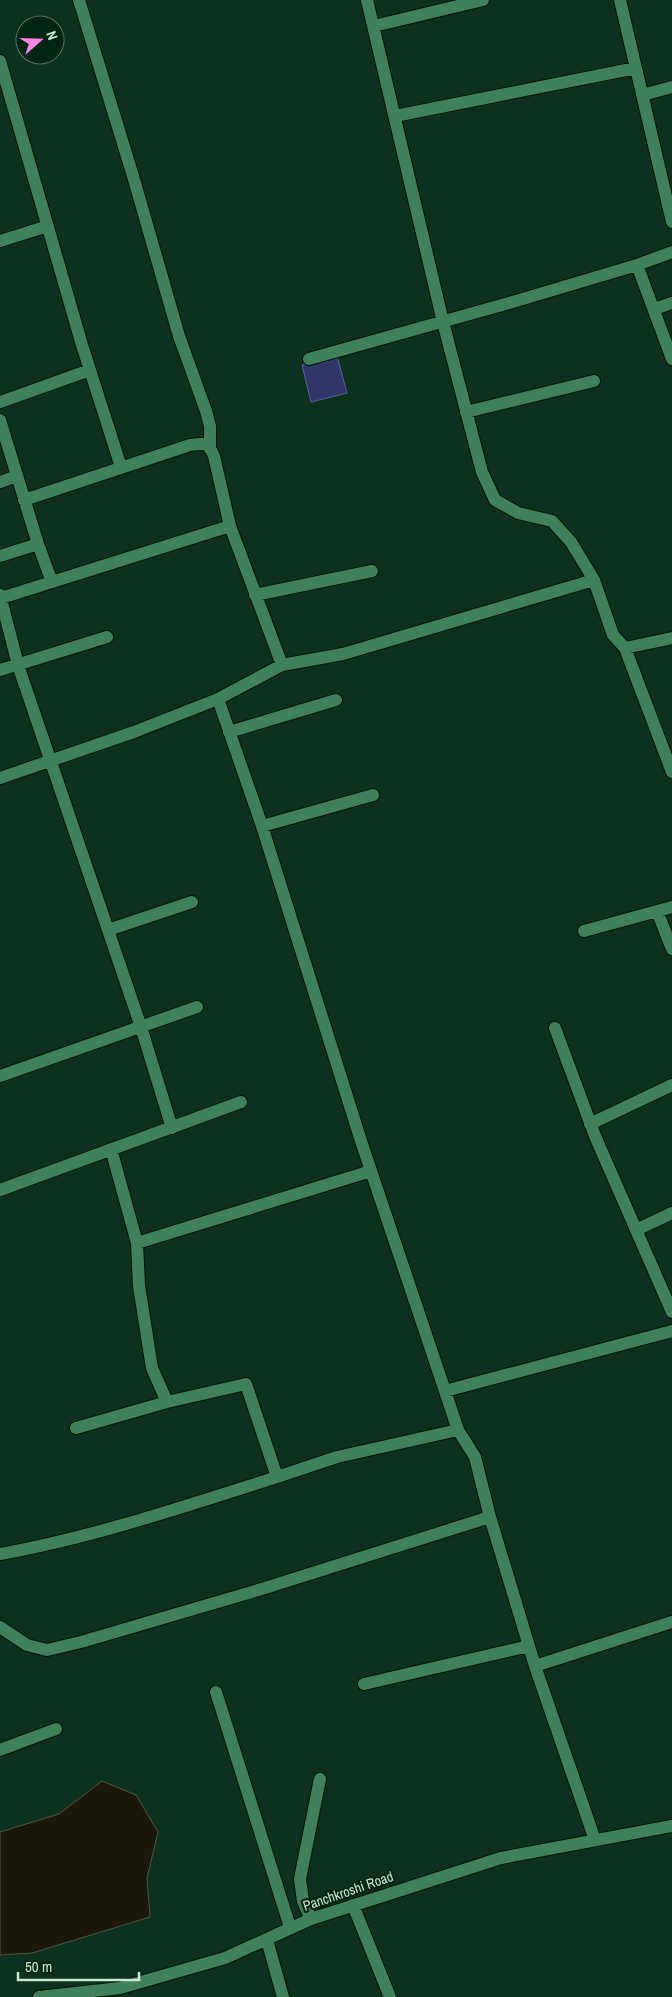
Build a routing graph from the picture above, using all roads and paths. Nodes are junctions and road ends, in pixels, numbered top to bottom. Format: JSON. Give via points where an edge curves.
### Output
{"nodes":[{"id":1,"x":79,"y":0,"type":"edge"},
{"id":2,"x":367,"y":0,"type":"edge"},
{"id":3,"x":483,"y":0,"type":"edge"},
{"id":4,"x":620,"y":0,"type":"edge"},
{"id":5,"x":374,"y":26,"type":"junction"},
{"id":6,"x":0,"y":61,"type":"edge"},
{"id":7,"x":636,"y":68,"type":"junction"},
{"id":8,"x":672,"y":87,"type":"edge"},
{"id":9,"x":642,"y":96,"type":"junction"},
{"id":10,"x":395,"y":116,"type":"junction"},
{"id":11,"x":668,"y":191,"type":"edge"},
{"id":12,"x":672,"y":222,"type":"edge"},
{"id":13,"x":48,"y":226,"type":"junction"},
{"id":14,"x":0,"y":241,"type":"edge"},
{"id":15,"x":672,"y":252,"type":"edge"},
{"id":16,"x":637,"y":265,"type":"junction"},
{"id":17,"x":672,"y":303,"type":"edge"},
{"id":18,"x":654,"y":309,"type":"junction"},
{"id":19,"x":443,"y":322,"type":"junction"},
{"id":20,"x":309,"y":359,"type":"dead end"},
{"id":21,"x":672,"y":359,"type":"edge"},
{"id":22,"x":90,"y":370,"type":"junction"},
{"id":23,"x":594,"y":381,"type":"dead end"},
{"id":24,"x":0,"y":402,"type":"edge"},
{"id":25,"x":466,"y":412,"type":"junction"},
{"id":26,"x":0,"y":420,"type":"edge"},
{"id":27,"x":210,"y":448,"type":"junction"},
{"id":28,"x":121,"y":468,"type":"junction"},
{"id":29,"x":17,"y":476,"type":"junction"},
{"id":30,"x":0,"y":482,"type":"edge"},
{"id":31,"x":24,"y":500,"type":"junction"},
{"id":32,"x":230,"y":526,"type":"junction"},
{"id":33,"x":38,"y":544,"type":"junction"},
{"id":34,"x":0,"y":556,"type":"edge"},
{"id":35,"x":372,"y":572,"type":"dead end"},
{"id":36,"x":594,"y":580,"type":"junction"},
{"id":37,"x":52,"y":582,"type":"junction"},
{"id":38,"x":255,"y":595,"type":"junction"},
{"id":39,"x":0,"y":596,"type":"edge"},
{"id":40,"x":107,"y":637,"type":"dead end"},
{"id":41,"x":672,"y":638,"type":"edge"},
{"id":42,"x":625,"y":648,"type":"junction"},
{"id":43,"x":18,"y":665,"type":"junction"},
{"id":44,"x":282,"y":666,"type":"junction"},
{"id":45,"x":0,"y":670,"type":"edge"},
{"id":46,"x":218,"y":699,"type":"junction"},
{"id":47,"x":336,"y":700,"type":"dead end"},
{"id":48,"x":229,"y":732,"type":"junction"},
{"id":49,"x":50,"y":761,"type":"junction"},
{"id":50,"x":672,"y":772,"type":"edge"},
{"id":51,"x":0,"y":778,"type":"edge"},
{"id":52,"x":372,"y":795,"type":"dead end"},
{"id":53,"x":262,"y":826,"type":"junction"},
{"id":54,"x":192,"y":902,"type":"dead end"},
{"id":55,"x":672,"y":907,"type":"edge"},
{"id":56,"x":657,"y":911,"type":"junction"},
{"id":57,"x":108,"y":930,"type":"junction"},
{"id":58,"x":584,"y":931,"type":"dead end"},
{"id":59,"x":672,"y":949,"type":"edge"},
{"id":60,"x":198,"y":1007,"type":"dead end"},
{"id":61,"x":141,"y":1027,"type":"junction"},
{"id":62,"x":555,"y":1028,"type":"dead end"},
{"id":63,"x":0,"y":1076,"type":"edge"},
{"id":64,"x":672,"y":1085,"type":"edge"},
{"id":65,"x":242,"y":1102,"type":"dead end"},
{"id":66,"x":590,"y":1124,"type":"junction"},
{"id":67,"x":172,"y":1128,"type":"junction"},
{"id":68,"x":111,"y":1149,"type":"junction"},
{"id":69,"x":372,"y":1171,"type":"junction"},
{"id":70,"x":0,"y":1190,"type":"edge"},
{"id":71,"x":672,"y":1214,"type":"edge"},
{"id":72,"x":636,"y":1230,"type":"junction"},
{"id":73,"x":137,"y":1243,"type":"junction"},
{"id":74,"x":672,"y":1312,"type":"edge"},
{"id":75,"x":672,"y":1331,"type":"edge"},
{"id":76,"x":444,"y":1391,"type":"junction"},
{"id":77,"x":167,"y":1402,"type":"junction"},
{"id":78,"x":76,"y":1428,"type":"dead end"},
{"id":79,"x":458,"y":1430,"type":"junction"},
{"id":80,"x":277,"y":1477,"type":"junction"},
{"id":81,"x":490,"y":1518,"type":"junction"},
{"id":82,"x":0,"y":1554,"type":"edge"},
{"id":83,"x":672,"y":1622,"type":"edge"},
{"id":84,"x":0,"y":1627,"type":"edge"},
{"id":85,"x":529,"y":1646,"type":"junction"},
{"id":86,"x":535,"y":1666,"type":"junction"},
{"id":87,"x":364,"y":1684,"type":"dead end"},
{"id":88,"x":216,"y":1692,"type":"dead end"},
{"id":89,"x":56,"y":1729,"type":"dead end"},
{"id":90,"x":0,"y":1750,"type":"edge"},
{"id":91,"x":320,"y":1779,"type":"dead end"},
{"id":92,"x":672,"y":1826,"type":"edge"},
{"id":93,"x":596,"y":1840,"type":"junction"},
{"id":94,"x":353,"y":1905,"type":"junction"},
{"id":95,"x":311,"y":1919,"type":"junction"},
{"id":96,"x":290,"y":1927,"type":"junction"},
{"id":97,"x":267,"y":1940,"type":"junction"},
{"id":98,"x":39,"y":1997,"type":"edge"},
{"id":99,"x":283,"y":1997,"type":"edge"},
{"id":100,"x":390,"y":1997,"type":"edge"}],
"edges":[{"from":1,"to":27,"type":"street","via":[[179,336],[206,411]]},
{"from":2,"to":5,"type":"street"},
{"from":3,"to":5,"type":"street"},
{"from":4,"to":7,"type":"street"},
{"from":5,"to":10,"type":"street"},
{"from":6,"to":13,"type":"street"},
{"from":7,"to":9,"type":"street"},
{"from":7,"to":10,"type":"street"},
{"from":8,"to":9,"type":"street"},
{"from":9,"to":11,"type":"street"},
{"from":10,"to":19,"type":"street"},
{"from":11,"to":12,"type":"street"},
{"from":13,"to":14,"type":"street"},
{"from":13,"to":22,"type":"street"},
{"from":15,"to":16,"type":"street"},
{"from":16,"to":18,"type":"street"},
{"from":16,"to":19,"type":"street"},
{"from":17,"to":18,"type":"street"},
{"from":18,"to":21,"type":"street"},
{"from":19,"to":20,"type":"street"},
{"from":19,"to":25,"type":"street"},
{"from":22,"to":24,"type":"street"},
{"from":22,"to":28,"type":"street"},
{"from":23,"to":25,"type":"street"},
{"from":25,"to":36,"type":"street","via":[[482,472],[495,500],[518,512],[552,521],[571,542]]},
{"from":26,"to":29,"type":"street"},
{"from":27,"to":28,"type":"street","via":[[204,444],[190,444]]},
{"from":27,"to":32,"type":"street"},
{"from":28,"to":31,"type":"street"},
{"from":29,"to":30,"type":"street"},
{"from":29,"to":31,"type":"street"},
{"from":31,"to":33,"type":"street"},
{"from":32,"to":37,"type":"street"},
{"from":32,"to":38,"type":"street"},
{"from":33,"to":34,"type":"street"},
{"from":33,"to":37,"type":"street"},
{"from":35,"to":38,"type":"street"},
{"from":36,"to":42,"type":"street","via":[[613,635]]},
{"from":36,"to":44,"type":"street","via":[[343,654]]},
{"from":37,"to":39,"type":"street"},
{"from":38,"to":44,"type":"street"},
{"from":39,"to":43,"type":"street"},
{"from":40,"to":43,"type":"street"},
{"from":41,"to":42,"type":"street"},
{"from":42,"to":50,"type":"street"},
{"from":43,"to":45,"type":"street"},
{"from":43,"to":49,"type":"street"},
{"from":44,"to":46,"type":"street"},
{"from":46,"to":48,"type":"street"},
{"from":46,"to":49,"type":"street"},
{"from":47,"to":48,"type":"street"},
{"from":48,"to":53,"type":"street"},
{"from":49,"to":51,"type":"street"},
{"from":49,"to":57,"type":"street"},
{"from":52,"to":53,"type":"street"},
{"from":53,"to":69,"type":"street"},
{"from":54,"to":57,"type":"street"},
{"from":55,"to":56,"type":"street"},
{"from":56,"to":58,"type":"street"},
{"from":56,"to":59,"type":"street"},
{"from":57,"to":61,"type":"street"},
{"from":60,"to":61,"type":"street"},
{"from":61,"to":63,"type":"street"},
{"from":61,"to":67,"type":"street"},
{"from":62,"to":66,"type":"street"},
{"from":64,"to":66,"type":"street"},
{"from":65,"to":67,"type":"street"},
{"from":66,"to":72,"type":"street"},
{"from":67,"to":68,"type":"street"},
{"from":68,"to":70,"type":"street"},
{"from":68,"to":73,"type":"street"},
{"from":69,"to":73,"type":"street"},
{"from":69,"to":76,"type":"street"},
{"from":71,"to":72,"type":"street"},
{"from":72,"to":74,"type":"street"},
{"from":73,"to":77,"type":"street","via":[[139,1286],[152,1368]]},
{"from":75,"to":76,"type":"street"},
{"from":76,"to":79,"type":"street"},
{"from":77,"to":78,"type":"street"},
{"from":77,"to":80,"type":"street","via":[[246,1384]]},
{"from":79,"to":80,"type":"street","via":[[337,1457]]},
{"from":79,"to":81,"type":"street","via":[[475,1457]]},
{"from":80,"to":82,"type":"street","via":[[189,1506]]},
{"from":81,"to":84,"type":"street","via":[[265,1588],[47,1650],[27,1644]]},
{"from":81,"to":85,"type":"street"},
{"from":83,"to":86,"type":"street"},
{"from":85,"to":86,"type":"street"},
{"from":85,"to":87,"type":"street"},
{"from":86,"to":93,"type":"street"},
{"from":88,"to":96,"type":"street"},
{"from":89,"to":90,"type":"street"},
{"from":91,"to":95,"type":"street","via":[[300,1879],[303,1901]]},
{"from":92,"to":93,"type":"street","name":"Panchkroshi Road"},
{"from":93,"to":94,"type":"street","name":"Panchkroshi Road","via":[[501,1858]]},
{"from":94,"to":95,"type":"street","name":"Panchkroshi Road"},
{"from":94,"to":100,"type":"street"},
{"from":95,"to":96,"type":"street","name":"Panchkroshi Road"},
{"from":96,"to":97,"type":"street","name":"Panchkroshi Road"},
{"from":97,"to":98,"type":"street","name":"Panchkroshi Road","via":[[225,1958],[120,1988]]},
{"from":97,"to":99,"type":"street"}]}
